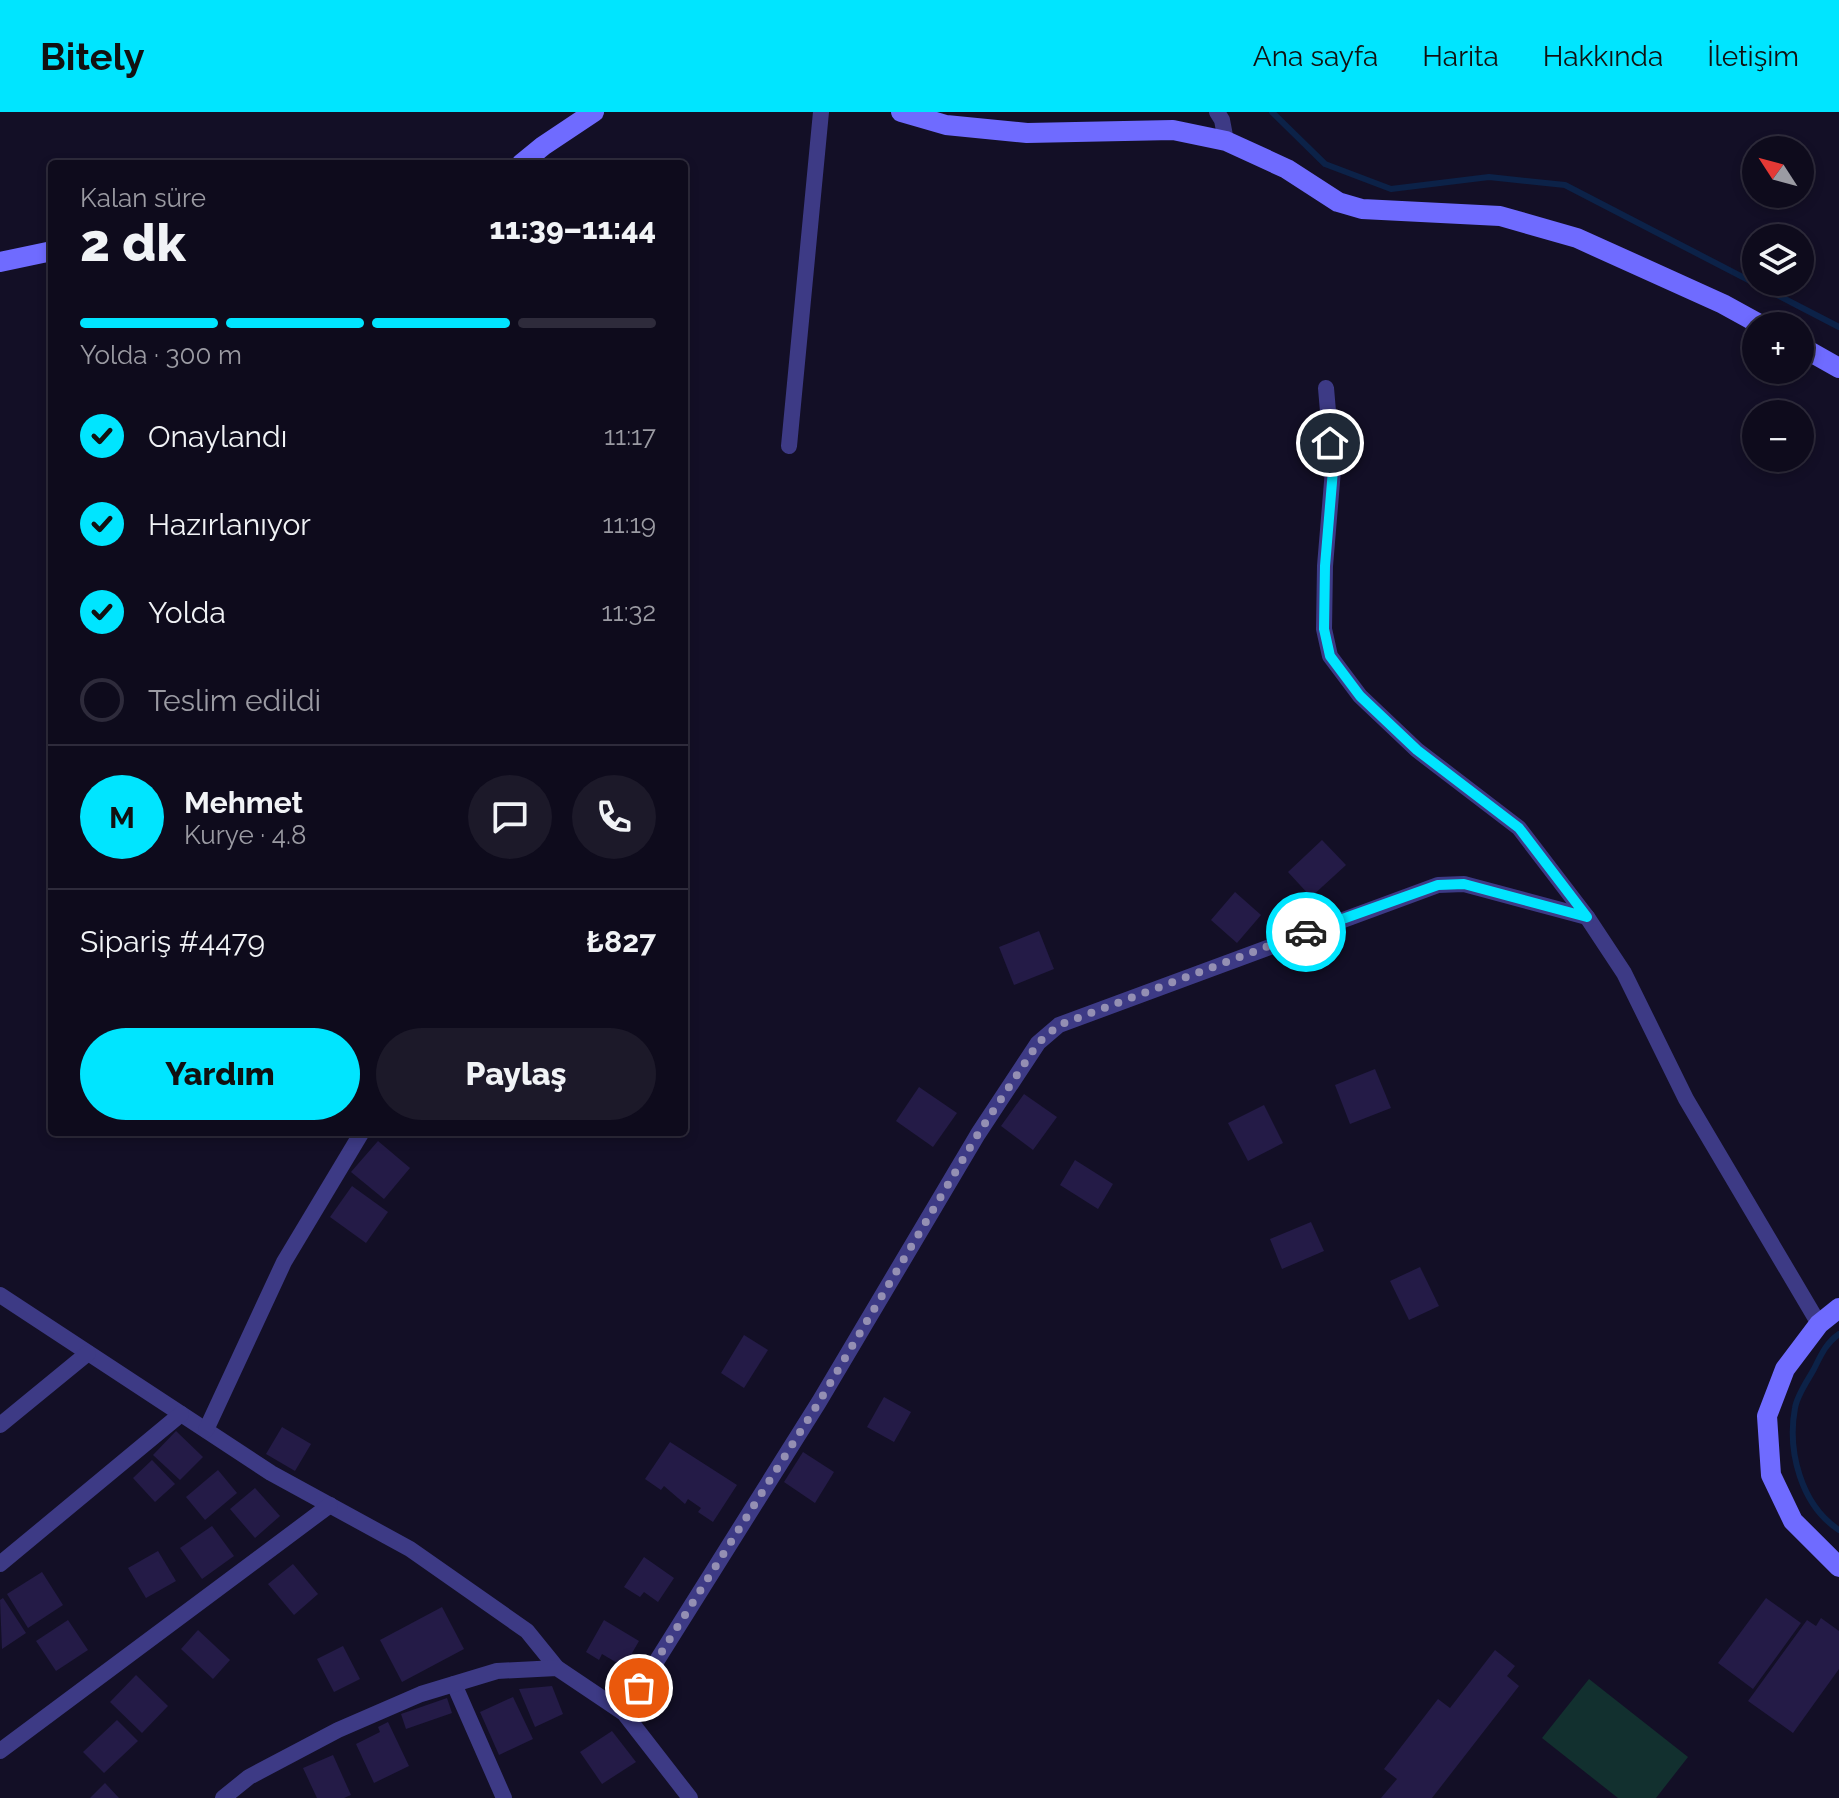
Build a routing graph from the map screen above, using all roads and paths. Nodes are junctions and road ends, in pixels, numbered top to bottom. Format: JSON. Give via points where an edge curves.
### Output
{"nodes":[{"id":1,"x":594,"y":112,"type":"edge"},
{"id":2,"x":821,"y":112,"type":"edge"},
{"id":3,"x":901,"y":112,"type":"edge"},
{"id":4,"x":1217,"y":112,"type":"edge"},
{"id":5,"x":1226,"y":141,"type":"junction"},
{"id":6,"x":526,"y":160,"type":"edge"},
{"id":7,"x":48,"y":252,"type":"edge"},
{"id":8,"x":0,"y":262,"type":"edge"},
{"id":9,"x":1742,"y":314,"type":"edge"},
{"id":10,"x":1814,"y":354,"type":"edge"},
{"id":11,"x":1839,"y":368,"type":"edge"},
{"id":12,"x":1326,"y":388,"type":"dead end"},
{"id":13,"x":789,"y":446,"type":"dead end"},
{"id":14,"x":1587,"y":917,"type":"junction"},
{"id":15,"x":360,"y":1136,"type":"edge"},
{"id":16,"x":0,"y":1295,"type":"edge"},
{"id":17,"x":1839,"y":1308,"type":"edge"},
{"id":18,"x":1819,"y":1324,"type":"junction"},
{"id":19,"x":88,"y":1353,"type":"junction"},
{"id":20,"x":181,"y":1414,"type":"junction"},
{"id":21,"x":0,"y":1425,"type":"edge"},
{"id":22,"x":206,"y":1430,"type":"junction"},
{"id":23,"x":330,"y":1505,"type":"junction"},
{"id":24,"x":0,"y":1564,"type":"edge"},
{"id":25,"x":1839,"y":1567,"type":"edge"},
{"id":26,"x":557,"y":1668,"type":"junction"},
{"id":27,"x":454,"y":1684,"type":"junction"},
{"id":28,"x":624,"y":1713,"type":"junction"},
{"id":29,"x":0,"y":1751,"type":"edge"},
{"id":30,"x":223,"y":1798,"type":"edge"},
{"id":31,"x":504,"y":1798,"type":"edge"},
{"id":32,"x":690,"y":1798,"type":"edge"}],
"edges":[{"from":1,"to":6,"type":"street"},
{"from":2,"to":13,"type":"street"},
{"from":3,"to":5,"type":"street","via":[[946,125],[1013,132],[1173,130]]},
{"from":4,"to":5,"type":"street"},
{"from":5,"to":9,"type":"street","via":[[1287,169],[1338,202],[1362,209],[1500,216],[1577,238]]},
{"from":7,"to":8,"type":"street"},
{"from":10,"to":11,"type":"street"},
{"from":12,"to":14,"type":"street","via":[[1333,470],[1325,566],[1324,629],[1330,656],[1360,696],[1417,750],[1519,828]]},
{"from":14,"to":18,"type":"street","via":[[1624,973],[1686,1099]]},
{"from":14,"to":28,"type":"street","via":[[1464,884],[1438,885],[1059,1025],[1038,1043],[978,1134],[819,1402]]},
{"from":15,"to":22,"type":"street","via":[[284,1262]]},
{"from":16,"to":19,"type":"street"},
{"from":17,"to":18,"type":"street"},
{"from":18,"to":25,"type":"street","via":[[1785,1369],[1767,1416],[1771,1475],[1793,1521]]},
{"from":19,"to":20,"type":"street"},
{"from":19,"to":21,"type":"street"},
{"from":20,"to":22,"type":"street"},
{"from":20,"to":24,"type":"street"},
{"from":22,"to":23,"type":"street"},
{"from":23,"to":26,"type":"street","via":[[410,1549],[527,1631]]},
{"from":23,"to":29,"type":"street"},
{"from":26,"to":27,"type":"street","via":[[497,1671]]},
{"from":26,"to":28,"type":"street"},
{"from":27,"to":30,"type":"street","via":[[338,1730],[249,1777]]},
{"from":27,"to":31,"type":"street"},
{"from":28,"to":32,"type":"street"}]}
